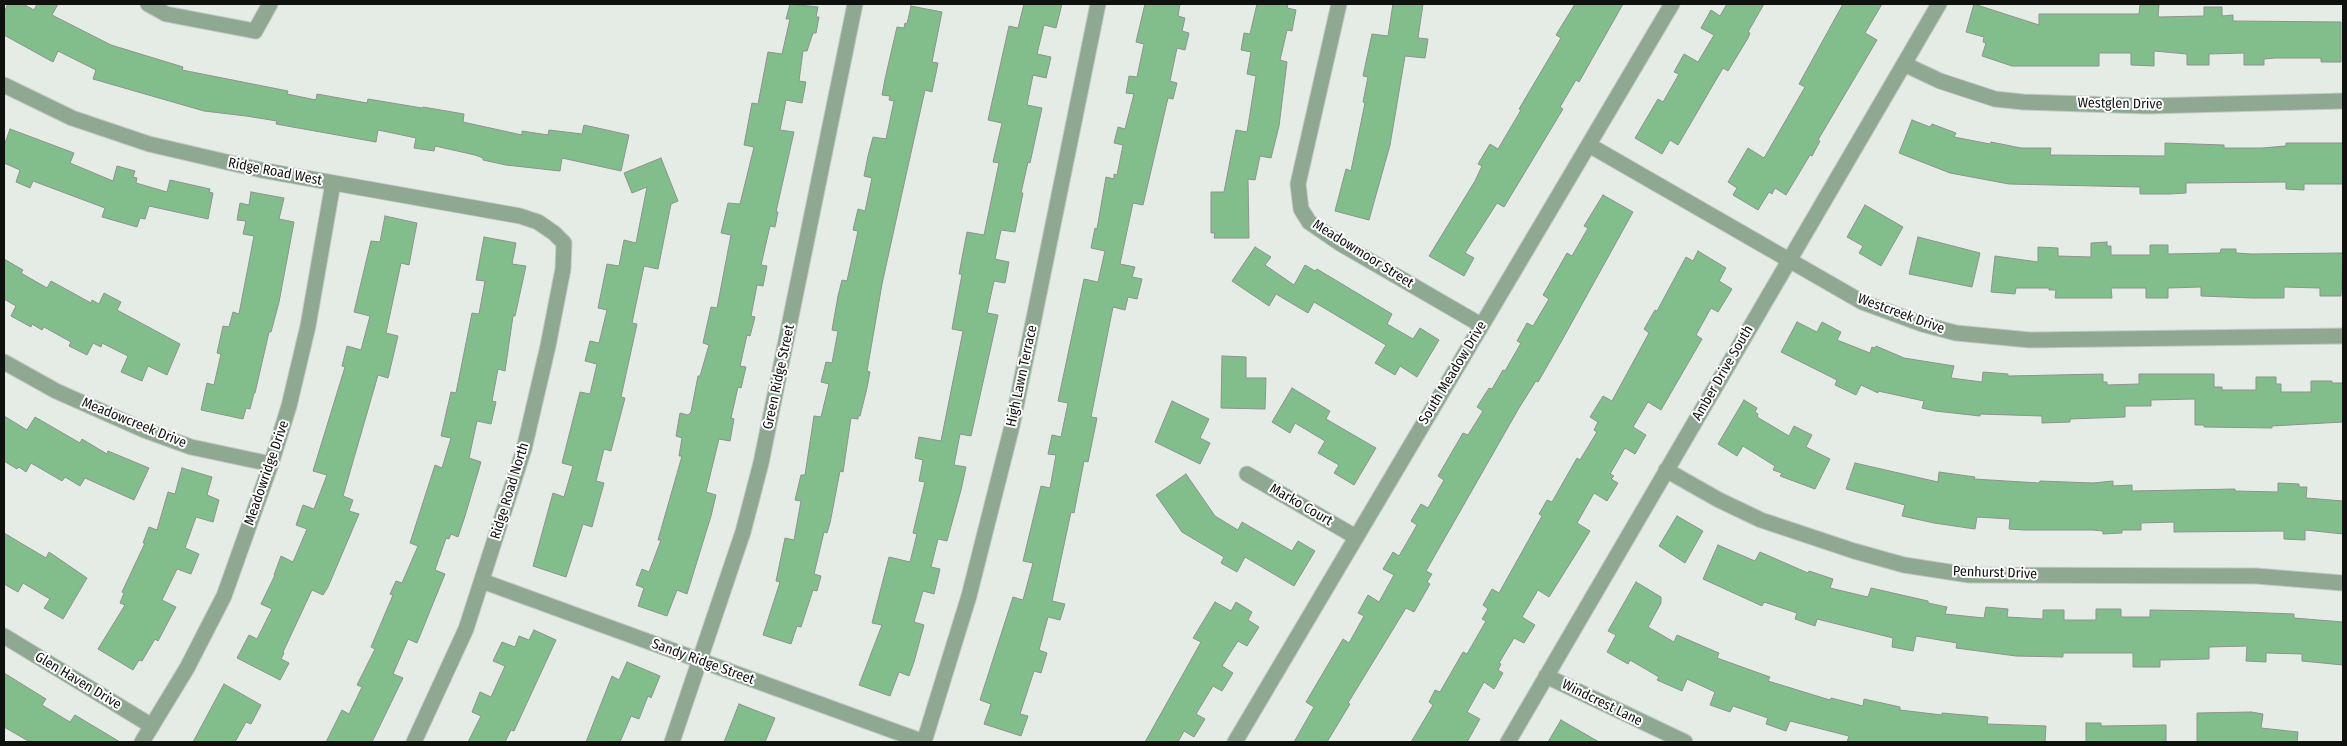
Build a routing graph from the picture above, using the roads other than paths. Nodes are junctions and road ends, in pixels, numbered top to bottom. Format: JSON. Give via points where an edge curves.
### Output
{"nodes":[{"id":1,"x":148,"y":4,"type":"edge"},
{"id":2,"x":270,"y":4,"type":"edge"},
{"id":3,"x":855,"y":4,"type":"edge"},
{"id":4,"x":1098,"y":4,"type":"edge"},
{"id":5,"x":1339,"y":4,"type":"edge"},
{"id":6,"x":1672,"y":4,"type":"edge"},
{"id":7,"x":1939,"y":4,"type":"edge"},
{"id":8,"x":1904,"y":64,"type":"junction"},
{"id":9,"x":4,"y":86,"type":"edge"},
{"id":10,"x":2343,"y":101,"type":"edge"},
{"id":11,"x":1589,"y":145,"type":"junction"},
{"id":12,"x":333,"y":183,"type":"junction"},
{"id":13,"x":554,"y":232,"type":"joint"},
{"id":14,"x":1788,"y":261,"type":"junction"},
{"id":15,"x":1481,"y":325,"type":"junction"},
{"id":16,"x":2343,"y":336,"type":"edge"},
{"id":17,"x":4,"y":362,"type":"edge"},
{"id":18,"x":271,"y":464,"type":"junction"},
{"id":19,"x":1666,"y":470,"type":"junction"},
{"id":20,"x":1247,"y":474,"type":"dead end"},
{"id":21,"x":1356,"y":537,"type":"junction"},
{"id":22,"x":482,"y":581,"type":"junction"},
{"id":23,"x":2343,"y":583,"type":"edge"},
{"id":24,"x":4,"y":636,"type":"edge"},
{"id":25,"x":701,"y":661,"type":"junction"},
{"id":26,"x":1546,"y":676,"type":"junction"},
{"id":27,"x":152,"y":726,"type":"junction"},
{"id":28,"x":142,"y":742,"type":"edge"},
{"id":29,"x":414,"y":742,"type":"edge"},
{"id":30,"x":672,"y":742,"type":"edge"},
{"id":31,"x":924,"y":742,"type":"edge"},
{"id":32,"x":1235,"y":742,"type":"edge"},
{"id":33,"x":1508,"y":742,"type":"edge"},
{"id":34,"x":1685,"y":742,"type":"edge"}],
"edges":[{"from":1,"to":2,"type":"street","via":[[166,14],[256,31]]},
{"from":3,"to":25,"type":"street","name":"Green Ridge Street","via":[[761,463],[743,532]]},
{"from":4,"to":31,"type":"street","name":"High Lawn Terrace","via":[[1012,426],[969,596]]},
{"from":5,"to":15,"type":"street","name":"Meadowmoor Street","via":[[1298,184],[1301,209],[1310,222],[1341,244]]},
{"from":6,"to":11,"type":"street","name":"South Meadow Drive"},
{"from":7,"to":8,"type":"street","name":"Amber Drive South"},
{"from":8,"to":10,"type":"street","name":"Westglen Drive","via":[[1940,81],[1995,99],[2023,102],[2147,106]]},
{"from":8,"to":14,"type":"street","name":"Amber Drive South"},
{"from":9,"to":12,"type":"street","name":"Ridge Road West","via":[[72,118],[149,144]]},
{"from":11,"to":14,"type":"street","name":"Westcreek Drive"},
{"from":11,"to":15,"type":"street","name":"South Meadow Drive"},
{"from":12,"to":13,"type":"street","name":"Ridge Road West","via":[[520,216]]},
{"from":12,"to":18,"type":"street","name":"Meadowridge Drive","via":[[308,326]]},
{"from":13,"to":22,"type":"street","name":"Ridge Road North","via":[[564,243],[563,269],[548,346],[524,449]]},
{"from":14,"to":16,"type":"street","name":"Westcreek Drive","via":[[1862,302],[1956,333],[2030,340]]},
{"from":14,"to":19,"type":"street","name":"Amber Drive South"},
{"from":15,"to":21,"type":"street","name":"South Meadow Drive"},
{"from":17,"to":18,"type":"street","name":"Meadowcreek Drive","via":[[56,391],[144,430],[191,446]]},
{"from":18,"to":27,"type":"street","name":"Meadowridge Drive","via":[[224,596],[187,668]]},
{"from":19,"to":23,"type":"street","name":"Penhurst Drive","via":[[1761,520],[1904,565],[1969,574],[2256,576]]},
{"from":19,"to":26,"type":"street","name":"Amber Drive South"},
{"from":20,"to":21,"type":"street","name":"Marko Court"},
{"from":21,"to":32,"type":"street","name":"South Meadow Drive"},
{"from":22,"to":25,"type":"street","name":"Sandy Ridge Street"},
{"from":22,"to":29,"type":"street","name":"Ridge Road North","via":[[466,629]]},
{"from":24,"to":27,"type":"street","name":"Glen Haven Drive"},
{"from":25,"to":30,"type":"street","name":"Green Ridge Street"},
{"from":25,"to":31,"type":"street","name":"Sandy Ridge Street"},
{"from":26,"to":33,"type":"street","name":"Amber Drive South"},
{"from":26,"to":34,"type":"street","name":"Windcrest Lane"},
{"from":27,"to":28,"type":"street","name":"Meadowridge Drive"}]}
